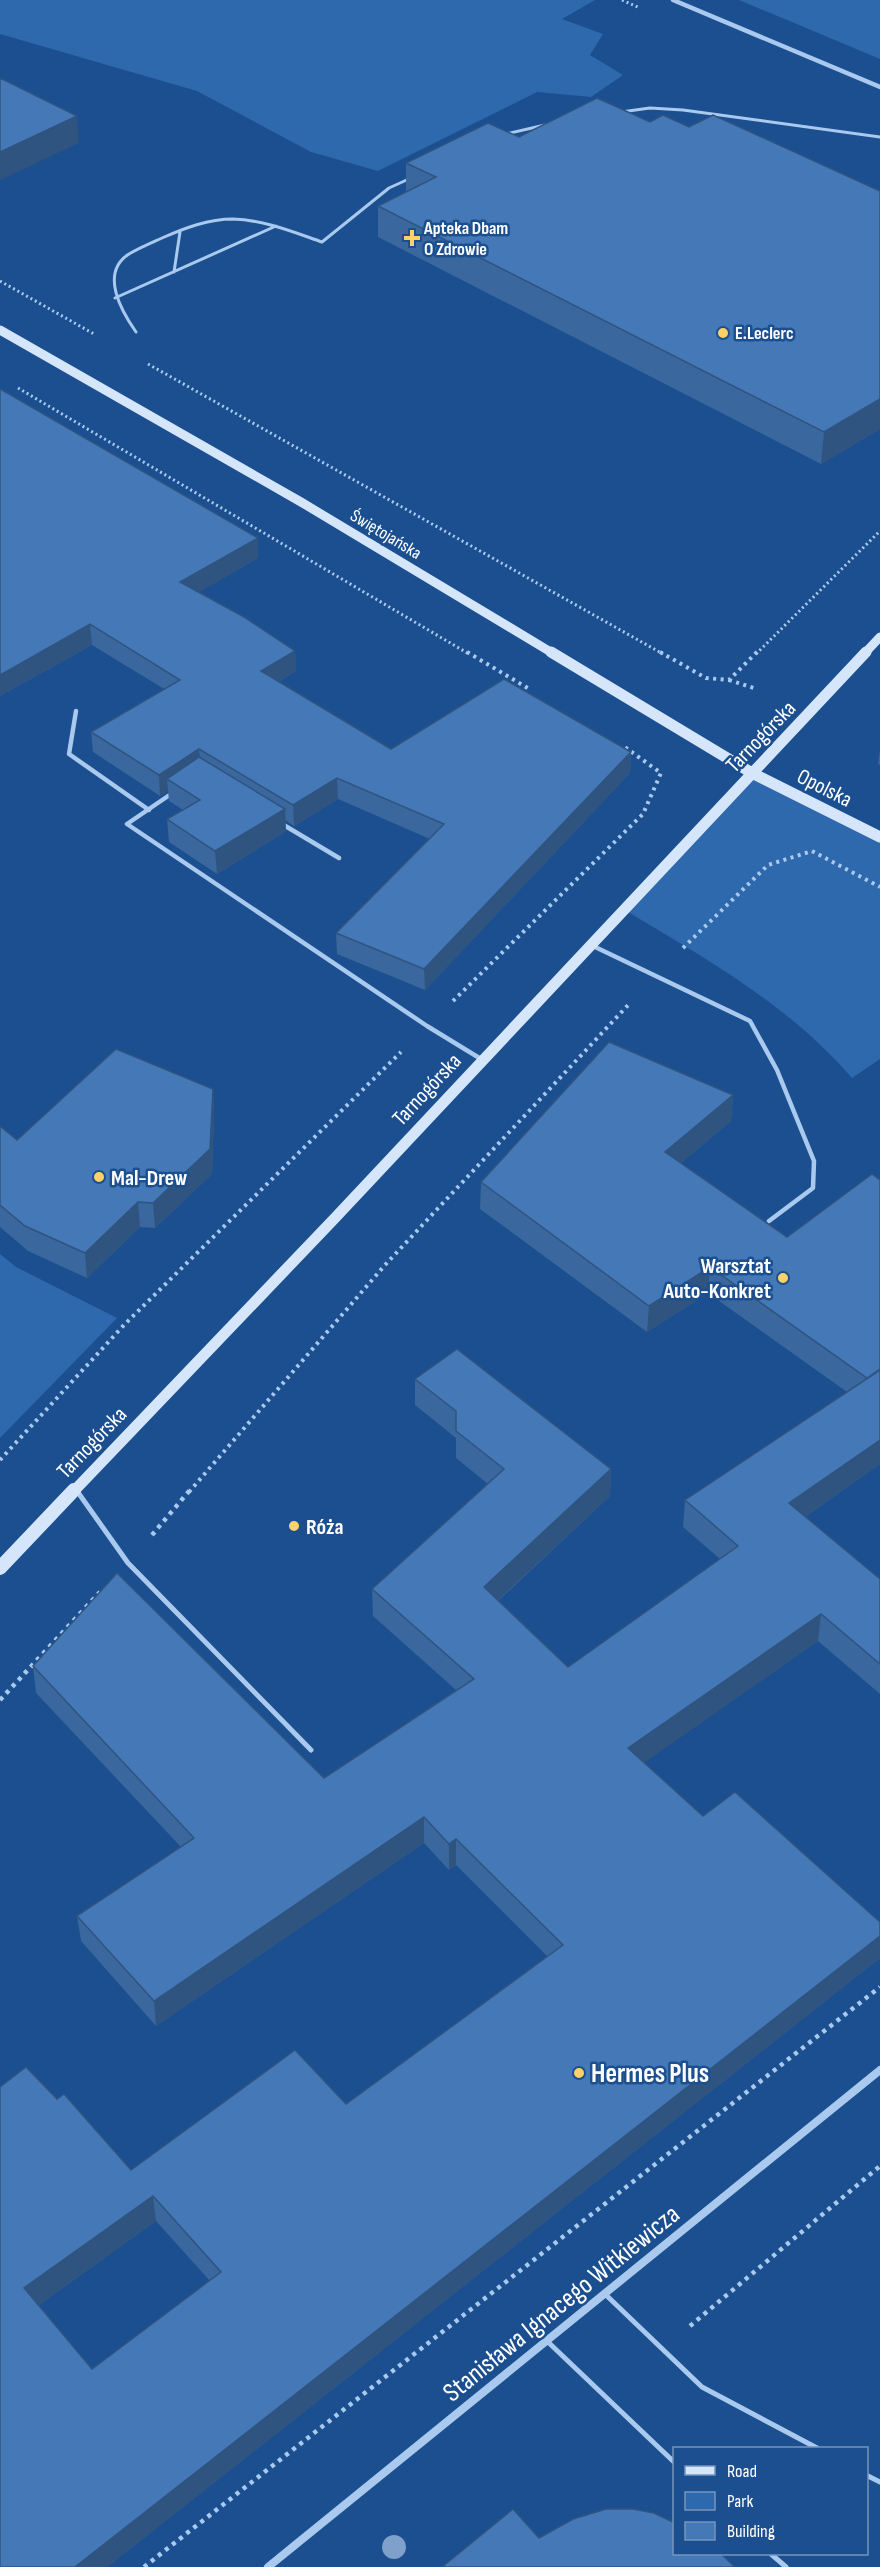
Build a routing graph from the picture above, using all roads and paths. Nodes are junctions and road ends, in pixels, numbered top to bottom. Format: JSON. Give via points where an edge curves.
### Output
{"nodes":[{"id":1,"x":673,"y":0,"type":"edge"},
{"id":2,"x":880,"y":87,"type":"edge"},
{"id":3,"x":615,"y":113,"type":"edge"},
{"id":4,"x":548,"y":124,"type":"edge"},
{"id":5,"x":504,"y":135,"type":"edge"},
{"id":6,"x":880,"y":137,"type":"edge"},
{"id":7,"x":420,"y":174,"type":"edge"},
{"id":8,"x":276,"y":226,"type":"junction"},
{"id":9,"x":180,"y":232,"type":"junction"},
{"id":10,"x":174,"y":272,"type":"junction"},
{"id":11,"x":0,"y":281,"type":"edge"},
{"id":12,"x":115,"y":298,"type":"junction"},
{"id":13,"x":0,"y":330,"type":"edge"},
{"id":14,"x":136,"y":332,"type":"dead end"},
{"id":15,"x":102,"y":338,"type":"dead end"},
{"id":16,"x":143,"y":362,"type":"dead end"},
{"id":17,"x":10,"y":384,"type":"dead end"},
{"id":18,"x":880,"y":531,"type":"edge"},
{"id":19,"x":880,"y":637,"type":"edge"},
{"id":20,"x":729,"y":680,"type":"junction"},
{"id":21,"x":532,"y":690,"type":"dead end"},
{"id":22,"x":757,"y":690,"type":"dead end"},
{"id":23,"x":76,"y":711,"type":"dead end"},
{"id":24,"x":614,"y":738,"type":"dead end"},
{"id":25,"x":752,"y":773,"type":"junction"},
{"id":26,"x":175,"y":792,"type":"edge"},
{"id":27,"x":149,"y":810,"type":"junction"},
{"id":28,"x":280,"y":822,"type":"edge"},
{"id":29,"x":880,"y":837,"type":"edge"},
{"id":30,"x":339,"y":858,"type":"dead end"},
{"id":31,"x":880,"y":887,"type":"edge"},
{"id":32,"x":591,"y":945,"type":"junction"},
{"id":33,"x":656,"y":975,"type":"junction"},
{"id":34,"x":427,"y":1026,"type":"junction"},
{"id":35,"x":482,"y":1059,"type":"junction"},
{"id":36,"x":769,"y":1221,"type":"edge"},
{"id":37,"x":0,"y":1460,"type":"edge"},
{"id":38,"x":75,"y":1489,"type":"junction"},
{"id":39,"x":128,"y":1563,"type":"junction"},
{"id":40,"x":0,"y":1568,"type":"edge"},
{"id":41,"x":0,"y":1701,"type":"edge"},
{"id":42,"x":311,"y":1750,"type":"dead end"},
{"id":43,"x":880,"y":1987,"type":"edge"},
{"id":44,"x":880,"y":2070,"type":"edge"},
{"id":45,"x":880,"y":2166,"type":"edge"},
{"id":46,"x":606,"y":2295,"type":"junction"},
{"id":47,"x":688,"y":2328,"type":"dead end"},
{"id":48,"x":548,"y":2342,"type":"junction"},
{"id":49,"x":815,"y":2447,"type":"edge"},
{"id":50,"x":673,"y":2460,"type":"edge"},
{"id":51,"x":773,"y":2555,"type":"edge"},
{"id":52,"x":144,"y":2567,"type":"edge"},
{"id":53,"x":268,"y":2567,"type":"edge"},
{"id":54,"x":786,"y":2567,"type":"edge"}],
"edges":[{"from":1,"to":2,"type":"street"},
{"from":3,"to":6,"type":"lane","via":[[650,108],[683,110]]},
{"from":4,"to":5,"type":"lane"},
{"from":7,"to":8,"type":"lane","via":[[389,188],[322,242]]},
{"from":8,"to":9,"type":"lane","via":[[219,220]]},
{"from":8,"to":10,"type":"lane"},
{"from":9,"to":10,"type":"lane"},
{"from":9,"to":12,"type":"lane","via":[[127,255],[118,264]]},
{"from":10,"to":12,"type":"lane"},
{"from":11,"to":15,"type":"path"},
{"from":12,"to":14,"type":"lane"},
{"from":13,"to":25,"type":"main road","name":"Świętojańska","via":[[301,502]]},
{"from":16,"to":20,"type":"path","via":[[706,678]]},
{"from":17,"to":21,"type":"path"},
{"from":18,"to":20,"type":"path"},
{"from":19,"to":25,"type":"main road","name":"Tarnogórska"},
{"from":20,"to":22,"type":"path"},
{"from":23,"to":27,"type":"lane","via":[[69,754]]},
{"from":24,"to":34,"type":"path","via":[[661,773],[643,814]]},
{"from":25,"to":29,"type":"main road","name":"Opolska"},
{"from":25,"to":32,"type":"main road","name":"Tarnogórska"},
{"from":26,"to":27,"type":"lane"},
{"from":27,"to":34,"type":"lane","via":[[127,825]]},
{"from":28,"to":30,"type":"lane"},
{"from":31,"to":33,"type":"path","via":[[812,851],[768,864]]},
{"from":32,"to":33,"type":"lane"},
{"from":32,"to":35,"type":"main road","name":"Tarnogórska"},
{"from":33,"to":36,"type":"lane","via":[[750,1021],[777,1070],[814,1161],[813,1188]]},
{"from":33,"to":39,"type":"path","via":[[385,1265]]},
{"from":34,"to":35,"type":"lane"},
{"from":34,"to":37,"type":"path","via":[[124,1325]]},
{"from":35,"to":38,"type":"main road","name":"Tarnogórska"},
{"from":38,"to":39,"type":"lane"},
{"from":38,"to":40,"type":"main road","name":"Tarnogórska"},
{"from":39,"to":41,"type":"path"},
{"from":39,"to":42,"type":"lane"},
{"from":43,"to":52,"type":"path"},
{"from":44,"to":46,"type":"street","name":"Stanisława Ignacego Witkiewicza"},
{"from":45,"to":47,"type":"path"},
{"from":46,"to":48,"type":"street","name":"Stanisława Ignacego Witkiewicza"},
{"from":46,"to":49,"type":"lane","via":[[702,2387]]},
{"from":48,"to":50,"type":"lane"},
{"from":48,"to":53,"type":"street","name":"Stanisława Ignacego Witkiewicza"},
{"from":51,"to":54,"type":"lane"}]}
